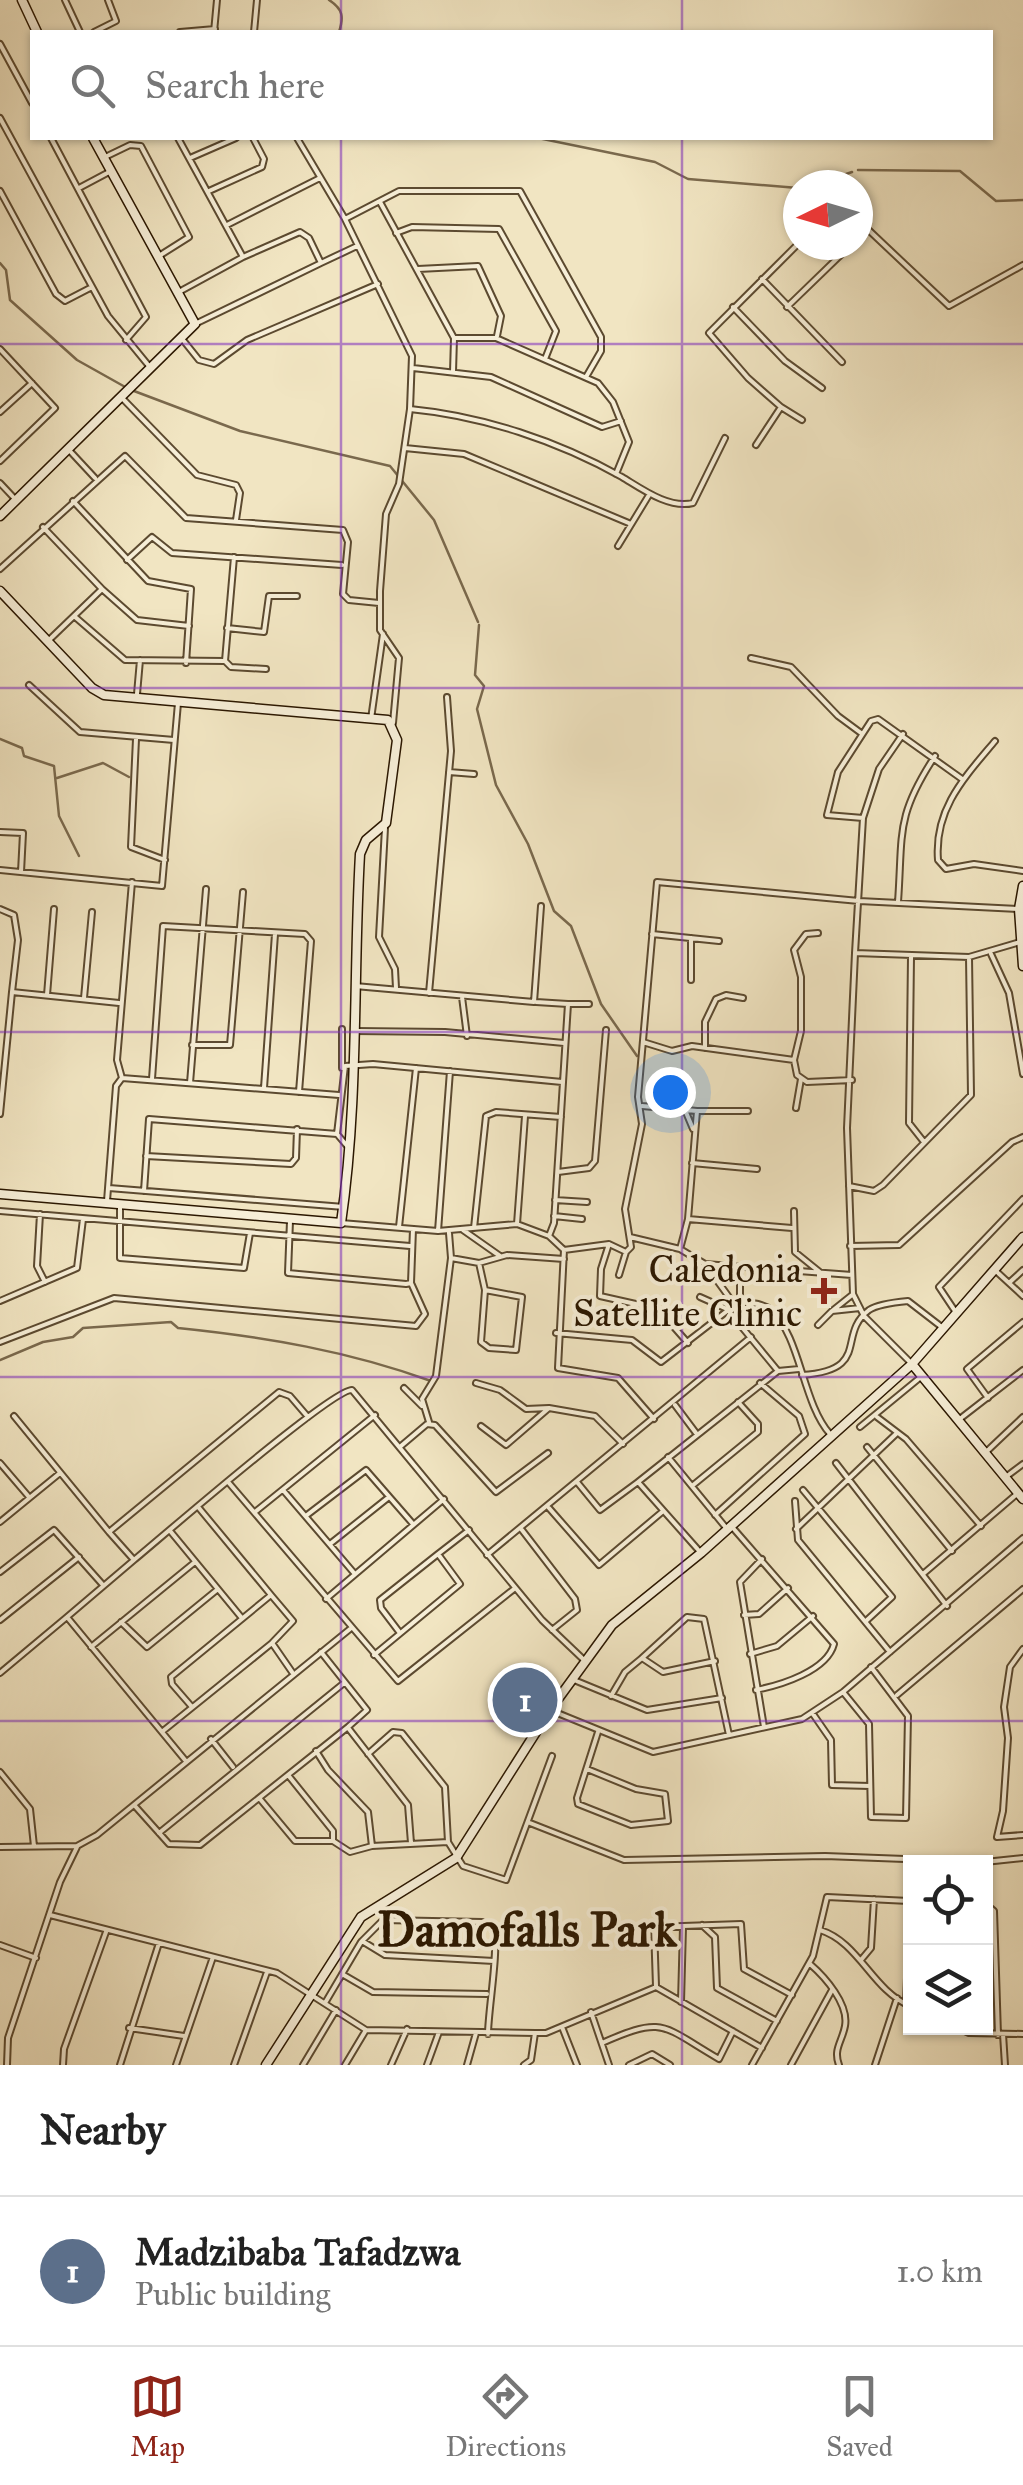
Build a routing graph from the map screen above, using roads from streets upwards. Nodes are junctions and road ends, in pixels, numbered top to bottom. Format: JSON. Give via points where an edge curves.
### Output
{"nodes":[{"id":1,"x":22,"y":0,"type":"edge"},
{"id":2,"x":65,"y":0,"type":"edge"},
{"id":3,"x":108,"y":0,"type":"edge"},
{"id":4,"x":217,"y":0,"type":"edge"},
{"id":5,"x":257,"y":0,"type":"edge"},
{"id":6,"x":36,"y":30,"type":"edge"},
{"id":7,"x":79,"y":30,"type":"edge"},
{"id":8,"x":98,"y":30,"type":"edge"},
{"id":9,"x":215,"y":30,"type":"edge"},
{"id":10,"x":254,"y":30,"type":"edge"},
{"id":11,"x":0,"y":44,"type":"edge"},
{"id":12,"x":30,"y":99,"type":"edge"},
{"id":13,"x":0,"y":118,"type":"edge"},
{"id":14,"x":52,"y":140,"type":"edge"},
{"id":15,"x":93,"y":140,"type":"edge"},
{"id":16,"x":179,"y":140,"type":"edge"},
{"id":17,"x":231,"y":140,"type":"edge"},
{"id":18,"x":254,"y":140,"type":"edge"},
{"id":19,"x":298,"y":140,"type":"edge"},
{"id":20,"x":103,"y":158,"type":"junction"},
{"id":21,"x":190,"y":158,"type":"junction"},
{"id":22,"x":110,"y":171,"type":"junction"},
{"id":23,"x":320,"y":178,"type":"junction"},
{"id":24,"x":79,"y":188,"type":"junction"},
{"id":25,"x":0,"y":191,"type":"edge"},
{"id":26,"x":208,"y":191,"type":"junction"},
{"id":27,"x":380,"y":202,"type":"junction"},
{"id":28,"x":345,"y":219,"type":"junction"},
{"id":29,"x":227,"y":226,"type":"junction"},
{"id":30,"x":396,"y":233,"type":"junction"},
{"id":31,"x":873,"y":235,"type":"edge"},
{"id":32,"x":359,"y":246,"type":"junction"},
{"id":33,"x":157,"y":257,"type":"junction"},
{"id":34,"x":243,"y":257,"type":"junction"},
{"id":35,"x":783,"y":259,"type":"edge"},
{"id":36,"x":836,"y":260,"type":"edge"},
{"id":37,"x":321,"y":263,"type":"junction"},
{"id":38,"x":1023,"y":265,"type":"edge"},
{"id":39,"x":418,"y":269,"type":"junction"},
{"id":40,"x":762,"y":279,"type":"junction"},
{"id":41,"x":378,"y":284,"type":"junction"},
{"id":42,"x":92,"y":287,"type":"junction"},
{"id":43,"x":177,"y":293,"type":"junction"},
{"id":44,"x":733,"y":307,"type":"junction"},
{"id":45,"x":787,"y":307,"type":"junction"},
{"id":46,"x":195,"y":324,"type":"junction"},
{"id":47,"x":454,"y":338,"type":"junction"},
{"id":48,"x":496,"y":338,"type":"junction"},
{"id":49,"x":126,"y":340,"type":"junction"},
{"id":50,"x":183,"y":340,"type":"junction"},
{"id":51,"x":0,"y":349,"type":"edge"},
{"id":52,"x":8,"y":359,"type":"junction"},
{"id":53,"x":545,"y":359,"type":"junction"},
{"id":54,"x":842,"y":362,"type":"dead end"},
{"id":55,"x":0,"y":368,"type":"edge"},
{"id":56,"x":412,"y":368,"type":"junction"},
{"id":57,"x":152,"y":370,"type":"junction"},
{"id":58,"x":453,"y":372,"type":"junction"},
{"id":59,"x":586,"y":377,"type":"junction"},
{"id":60,"x":32,"y":383,"type":"junction"},
{"id":61,"x":822,"y":388,"type":"dead end"},
{"id":62,"x":123,"y":399,"type":"junction"},
{"id":63,"x":781,"y":407,"type":"junction"},
{"id":64,"x":410,"y":409,"type":"junction"},
{"id":65,"x":0,"y":412,"type":"edge"},
{"id":66,"x":802,"y":420,"type":"dead end"},
{"id":67,"x":621,"y":421,"type":"junction"},
{"id":68,"x":726,"y":438,"type":"dead end"},
{"id":69,"x":756,"y":445,"type":"dead end"},
{"id":70,"x":403,"y":448,"type":"junction"},
{"id":71,"x":69,"y":450,"type":"junction"},
{"id":72,"x":0,"y":461,"type":"edge"},
{"id":73,"x":616,"y":474,"type":"junction"},
{"id":74,"x":95,"y":478,"type":"junction"},
{"id":75,"x":0,"y":483,"type":"edge"},
{"id":76,"x":650,"y":494,"type":"junction"},
{"id":77,"x":16,"y":500,"type":"junction"},
{"id":78,"x":73,"y":500,"type":"junction"},
{"id":79,"x":0,"y":516,"type":"edge"},
{"id":80,"x":236,"y":520,"type":"junction"},
{"id":81,"x":630,"y":524,"type":"junction"},
{"id":82,"x":44,"y":527,"type":"junction"},
{"id":83,"x":618,"y":546,"type":"dead end"},
{"id":84,"x":234,"y":557,"type":"junction"},
{"id":85,"x":127,"y":560,"type":"junction"},
{"id":86,"x":344,"y":565,"type":"junction"},
{"id":87,"x":0,"y":568,"type":"edge"},
{"id":88,"x":102,"y":589,"type":"junction"},
{"id":89,"x":0,"y":591,"type":"edge"},
{"id":90,"x":297,"y":596,"type":"dead end"},
{"id":91,"x":380,"y":604,"type":"junction"},
{"id":92,"x":74,"y":616,"type":"junction"},
{"id":93,"x":190,"y":626,"type":"junction"},
{"id":94,"x":227,"y":628,"type":"junction"},
{"id":95,"x":383,"y":634,"type":"junction"},
{"id":96,"x":48,"y":641,"type":"junction"},
{"id":97,"x":751,"y":658,"type":"dead end"},
{"id":98,"x":140,"y":660,"type":"junction"},
{"id":99,"x":225,"y":661,"type":"junction"},
{"id":100,"x":186,"y":663,"type":"junction"},
{"id":101,"x":266,"y":669,"type":"dead end"},
{"id":102,"x":30,"y":685,"type":"dead end"},
{"id":103,"x":448,"y":697,"type":"dead end"},
{"id":104,"x":137,"y":699,"type":"junction"},
{"id":105,"x":178,"y":703,"type":"junction"},
{"id":106,"x":371,"y":719,"type":"junction"},
{"id":107,"x":393,"y":723,"type":"junction"},
{"id":108,"x":861,"y":732,"type":"junction"},
{"id":109,"x":903,"y":734,"type":"junction"},
{"id":110,"x":136,"y":739,"type":"junction"},
{"id":111,"x":174,"y":740,"type":"junction"},
{"id":112,"x":995,"y":741,"type":"dead end"},
{"id":113,"x":935,"y":756,"type":"junction"},
{"id":114,"x":449,"y":772,"type":"junction"},
{"id":115,"x":474,"y":774,"type":"dead end"},
{"id":116,"x":962,"y":778,"type":"junction"},
{"id":117,"x":863,"y":818,"type":"junction"},
{"id":118,"x":386,"y":823,"type":"junction"},
{"id":119,"x":0,"y":832,"type":"edge"},
{"id":120,"x":165,"y":860,"type":"junction"},
{"id":121,"x":0,"y":870,"type":"edge"},
{"id":122,"x":1023,"y":870,"type":"edge"},
{"id":123,"x":21,"y":872,"type":"junction"},
{"id":124,"x":132,"y":882,"type":"junction"},
{"id":125,"x":1023,"y":886,"type":"edge"},
{"id":126,"x":206,"y":889,"type":"dead end"},
{"id":127,"x":243,"y":892,"type":"dead end"},
{"id":128,"x":859,"y":901,"type":"junction"},
{"id":129,"x":898,"y":902,"type":"junction"},
{"id":130,"x":541,"y":906,"type":"dead end"},
{"id":131,"x":54,"y":908,"type":"dead end"},
{"id":132,"x":0,"y":909,"type":"edge"},
{"id":133,"x":1019,"y":910,"type":"junction"},
{"id":134,"x":92,"y":912,"type":"dead end"},
{"id":135,"x":202,"y":926,"type":"junction"},
{"id":136,"x":240,"y":929,"type":"junction"},
{"id":137,"x":276,"y":932,"type":"junction"},
{"id":138,"x":818,"y":933,"type":"dead end"},
{"id":139,"x":652,"y":934,"type":"junction"},
{"id":140,"x":692,"y":938,"type":"junction"},
{"id":141,"x":719,"y":941,"type":"dead end"},
{"id":142,"x":1020,"y":942,"type":"junction"},
{"id":143,"x":855,"y":953,"type":"junction"},
{"id":144,"x":990,"y":953,"type":"junction"},
{"id":145,"x":911,"y":956,"type":"junction"},
{"id":146,"x":969,"y":957,"type":"junction"},
{"id":147,"x":1023,"y":966,"type":"edge"},
{"id":148,"x":690,"y":980,"type":"dead end"},
{"id":149,"x":354,"y":986,"type":"junction"},
{"id":150,"x":396,"y":990,"type":"junction"},
{"id":151,"x":12,"y":992,"type":"junction"},
{"id":152,"x":429,"y":993,"type":"junction"},
{"id":153,"x":47,"y":995,"type":"junction"},
{"id":154,"x":461,"y":996,"type":"junction"},
{"id":155,"x":84,"y":998,"type":"junction"},
{"id":156,"x":743,"y":998,"type":"dead end"},
{"id":157,"x":534,"y":1002,"type":"junction"},
{"id":158,"x":120,"y":1003,"type":"junction"},
{"id":159,"x":568,"y":1004,"type":"junction"},
{"id":160,"x":589,"y":1004,"type":"dead end"},
{"id":161,"x":342,"y":1029,"type":"dead end"},
{"id":162,"x":606,"y":1030,"type":"dead end"},
{"id":163,"x":355,"y":1031,"type":"junction"},
{"id":164,"x":467,"y":1036,"type":"junction"},
{"id":165,"x":643,"y":1042,"type":"junction"},
{"id":166,"x":566,"y":1044,"type":"junction"},
{"id":167,"x":192,"y":1045,"type":"junction"},
{"id":168,"x":705,"y":1048,"type":"junction"},
{"id":169,"x":794,"y":1060,"type":"junction"},
{"id":170,"x":356,"y":1065,"type":"junction"},
{"id":171,"x":2,"y":1068,"type":"edge"},
{"id":172,"x":342,"y":1068,"type":"junction"},
{"id":173,"x":416,"y":1068,"type":"junction"},
{"id":174,"x":450,"y":1070,"type":"junction"},
{"id":175,"x":1023,"y":1074,"type":"edge"},
{"id":176,"x":122,"y":1078,"type":"junction"},
{"id":177,"x":152,"y":1080,"type":"junction"},
{"id":178,"x":801,"y":1080,"type":"junction"},
{"id":179,"x":190,"y":1082,"type":"junction"},
{"id":180,"x":562,"y":1082,"type":"junction"},
{"id":181,"x":852,"y":1083,"type":"junction"},
{"id":182,"x":264,"y":1088,"type":"junction"},
{"id":183,"x":299,"y":1092,"type":"junction"},
{"id":184,"x":340,"y":1094,"type":"junction"},
{"id":185,"x":642,"y":1106,"type":"junction"},
{"id":186,"x":796,"y":1108,"type":"dead end"},
{"id":187,"x":685,"y":1110,"type":"junction"},
{"id":188,"x":697,"y":1111,"type":"junction"},
{"id":189,"x":748,"y":1111,"type":"dead end"},
{"id":190,"x":0,"y":1114,"type":"edge"},
{"id":191,"x":524,"y":1116,"type":"junction"},
{"id":192,"x":561,"y":1118,"type":"junction"},
{"id":193,"x":297,"y":1130,"type":"junction"},
{"id":194,"x":337,"y":1134,"type":"junction"},
{"id":195,"x":695,"y":1134,"type":"junction"},
{"id":196,"x":1023,"y":1137,"type":"edge"},
{"id":197,"x":924,"y":1142,"type":"junction"},
{"id":198,"x":349,"y":1149,"type":"junction"},
{"id":199,"x":146,"y":1156,"type":"junction"},
{"id":200,"x":692,"y":1163,"type":"junction"},
{"id":201,"x":757,"y":1169,"type":"dead end"},
{"id":202,"x":558,"y":1172,"type":"junction"},
{"id":203,"x":849,"y":1186,"type":"junction"},
{"id":204,"x":109,"y":1188,"type":"junction"},
{"id":205,"x":144,"y":1191,"type":"junction"},
{"id":206,"x":0,"y":1194,"type":"edge"},
{"id":207,"x":1023,"y":1199,"type":"edge"},
{"id":208,"x":554,"y":1200,"type":"junction"},
{"id":209,"x":107,"y":1202,"type":"junction"},
{"id":210,"x":587,"y":1202,"type":"dead end"},
{"id":211,"x":120,"y":1204,"type":"junction"},
{"id":212,"x":344,"y":1207,"type":"junction"},
{"id":213,"x":0,"y":1210,"type":"edge"},
{"id":214,"x":794,"y":1210,"type":"dead end"},
{"id":215,"x":40,"y":1214,"type":"junction"},
{"id":216,"x":554,"y":1216,"type":"junction"},
{"id":217,"x":291,"y":1218,"type":"junction"},
{"id":218,"x":83,"y":1219,"type":"junction"},
{"id":219,"x":582,"y":1219,"type":"dead end"},
{"id":220,"x":688,"y":1219,"type":"junction"},
{"id":221,"x":118,"y":1222,"type":"junction"},
{"id":222,"x":342,"y":1222,"type":"junction"},
{"id":223,"x":517,"y":1224,"type":"junction"},
{"id":224,"x":399,"y":1227,"type":"junction"},
{"id":225,"x":413,"y":1228,"type":"junction"},
{"id":226,"x":474,"y":1228,"type":"junction"},
{"id":227,"x":792,"y":1228,"type":"junction"},
{"id":228,"x":462,"y":1230,"type":"junction"},
{"id":229,"x":438,"y":1231,"type":"junction"},
{"id":230,"x":449,"y":1231,"type":"junction"},
{"id":231,"x":250,"y":1233,"type":"junction"},
{"id":232,"x":288,"y":1234,"type":"junction"},
{"id":233,"x":549,"y":1236,"type":"junction"},
{"id":234,"x":1023,"y":1237,"type":"edge"},
{"id":235,"x":630,"y":1238,"type":"junction"},
{"id":236,"x":609,"y":1244,"type":"junction"},
{"id":237,"x":410,"y":1246,"type":"junction"},
{"id":238,"x":850,"y":1246,"type":"junction"},
{"id":239,"x":680,"y":1249,"type":"junction"},
{"id":240,"x":564,"y":1250,"type":"junction"},
{"id":241,"x":626,"y":1252,"type":"junction"},
{"id":242,"x":500,"y":1256,"type":"junction"},
{"id":243,"x":451,"y":1258,"type":"junction"},
{"id":244,"x":800,"y":1258,"type":"junction"},
{"id":245,"x":564,"y":1259,"type":"junction"},
{"id":246,"x":478,"y":1263,"type":"junction"},
{"id":247,"x":706,"y":1264,"type":"junction"},
{"id":248,"x":740,"y":1267,"type":"junction"},
{"id":249,"x":1023,"y":1270,"type":"edge"},
{"id":250,"x":792,"y":1272,"type":"junction"},
{"id":251,"x":997,"y":1272,"type":"junction"},
{"id":252,"x":820,"y":1273,"type":"junction"},
{"id":253,"x":619,"y":1274,"type":"dead end"},
{"id":254,"x":852,"y":1275,"type":"junction"},
{"id":255,"x":45,"y":1282,"type":"junction"},
{"id":256,"x":1010,"y":1282,"type":"junction"},
{"id":257,"x":411,"y":1283,"type":"junction"},
{"id":258,"x":485,"y":1290,"type":"junction"},
{"id":259,"x":853,"y":1294,"type":"junction"},
{"id":260,"x":1023,"y":1296,"type":"edge"},
{"id":261,"x":700,"y":1298,"type":"dead end"},
{"id":262,"x":0,"y":1302,"type":"edge"},
{"id":263,"x":737,"y":1303,"type":"junction"},
{"id":264,"x":860,"y":1308,"type":"junction"},
{"id":265,"x":727,"y":1309,"type":"junction"},
{"id":266,"x":832,"y":1311,"type":"junction"},
{"id":267,"x":957,"y":1314,"type":"junction"},
{"id":268,"x":864,"y":1316,"type":"junction"},
{"id":269,"x":1023,"y":1322,"type":"edge"},
{"id":270,"x":818,"y":1325,"type":"dead end"},
{"id":271,"x":943,"y":1328,"type":"junction"},
{"id":272,"x":556,"y":1333,"type":"junction"},
{"id":273,"x":751,"y":1338,"type":"junction"},
{"id":274,"x":0,"y":1342,"type":"edge"},
{"id":275,"x":688,"y":1344,"type":"junction"},
{"id":276,"x":912,"y":1364,"type":"junction"},
{"id":277,"x":1023,"y":1370,"type":"edge"},
{"id":278,"x":778,"y":1371,"type":"junction"},
{"id":279,"x":801,"y":1372,"type":"junction"},
{"id":280,"x":922,"y":1376,"type":"junction"},
{"id":281,"x":476,"y":1383,"type":"dead end"},
{"id":282,"x":760,"y":1383,"type":"junction"},
{"id":283,"x":404,"y":1388,"type":"dead end"},
{"id":284,"x":988,"y":1398,"type":"junction"},
{"id":285,"x":738,"y":1402,"type":"junction"},
{"id":286,"x":673,"y":1404,"type":"junction"},
{"id":287,"x":422,"y":1406,"type":"junction"},
{"id":288,"x":549,"y":1408,"type":"junction"},
{"id":289,"x":375,"y":1415,"type":"junction"},
{"id":290,"x":14,"y":1416,"type":"dead end"},
{"id":291,"x":308,"y":1417,"type":"junction"},
{"id":292,"x":877,"y":1417,"type":"junction"},
{"id":293,"x":1023,"y":1417,"type":"edge"},
{"id":294,"x":654,"y":1419,"type":"junction"},
{"id":295,"x":957,"y":1420,"type":"junction"},
{"id":296,"x":430,"y":1424,"type":"junction"},
{"id":297,"x":481,"y":1426,"type":"dead end"},
{"id":298,"x":860,"y":1427,"type":"dead end"},
{"id":299,"x":898,"y":1432,"type":"junction"},
{"id":300,"x":696,"y":1433,"type":"junction"},
{"id":301,"x":831,"y":1436,"type":"junction"},
{"id":302,"x":624,"y":1444,"type":"junction"},
{"id":303,"x":401,"y":1446,"type":"junction"},
{"id":304,"x":868,"y":1447,"type":"dead end"},
{"id":305,"x":548,"y":1452,"type":"dead end"},
{"id":306,"x":872,"y":1453,"type":"junction"},
{"id":307,"x":985,"y":1453,"type":"junction"},
{"id":308,"x":668,"y":1457,"type":"junction"},
{"id":309,"x":0,"y":1463,"type":"edge"},
{"id":310,"x":836,"y":1463,"type":"dead end"},
{"id":311,"x":1023,"y":1464,"type":"edge"},
{"id":312,"x":60,"y":1473,"type":"junction"},
{"id":313,"x":1005,"y":1477,"type":"junction"},
{"id":314,"x":578,"y":1482,"type":"junction"},
{"id":315,"x":638,"y":1482,"type":"junction"},
{"id":316,"x":848,"y":1482,"type":"junction"},
{"id":317,"x":229,"y":1483,"type":"junction"},
{"id":318,"x":692,"y":1486,"type":"junction"},
{"id":319,"x":283,"y":1490,"type":"junction"},
{"id":320,"x":802,"y":1490,"type":"dead end"},
{"id":321,"x":390,"y":1496,"type":"junction"},
{"id":322,"x":1020,"y":1496,"type":"edge"},
{"id":323,"x":30,"y":1497,"type":"junction"},
{"id":324,"x":444,"y":1498,"type":"junction"},
{"id":325,"x":795,"y":1501,"type":"dead end"},
{"id":326,"x":198,"y":1508,"type":"junction"},
{"id":327,"x":549,"y":1508,"type":"junction"},
{"id":328,"x":820,"y":1508,"type":"junction"},
{"id":329,"x":255,"y":1512,"type":"junction"},
{"id":330,"x":662,"y":1512,"type":"junction"},
{"id":331,"x":307,"y":1516,"type":"junction"},
{"id":332,"x":715,"y":1516,"type":"junction"},
{"id":333,"x":0,"y":1522,"type":"edge"},
{"id":334,"x":414,"y":1524,"type":"junction"},
{"id":335,"x":981,"y":1526,"type":"junction"},
{"id":336,"x":729,"y":1527,"type":"junction"},
{"id":337,"x":520,"y":1529,"type":"junction"},
{"id":338,"x":796,"y":1529,"type":"junction"},
{"id":339,"x":469,"y":1530,"type":"junction"},
{"id":340,"x":170,"y":1531,"type":"junction"},
{"id":341,"x":109,"y":1532,"type":"junction"},
{"id":342,"x":1023,"y":1538,"type":"edge"},
{"id":343,"x":330,"y":1544,"type":"junction"},
{"id":344,"x":952,"y":1551,"type":"junction"},
{"id":345,"x":701,"y":1553,"type":"junction"},
{"id":346,"x":438,"y":1554,"type":"junction"},
{"id":347,"x":487,"y":1555,"type":"junction"},
{"id":348,"x":79,"y":1557,"type":"junction"},
{"id":349,"x":763,"y":1558,"type":"junction"},
{"id":350,"x":134,"y":1560,"type":"junction"},
{"id":351,"x":195,"y":1562,"type":"junction"},
{"id":352,"x":0,"y":1572,"type":"edge"},
{"id":353,"x":354,"y":1573,"type":"junction"},
{"id":354,"x":923,"y":1574,"type":"junction"},
{"id":355,"x":102,"y":1585,"type":"junction"},
{"id":356,"x":515,"y":1588,"type":"junction"},
{"id":357,"x":788,"y":1588,"type":"junction"},
{"id":358,"x":218,"y":1589,"type":"junction"},
{"id":359,"x":1023,"y":1589,"type":"edge"},
{"id":360,"x":272,"y":1595,"type":"junction"},
{"id":361,"x":326,"y":1598,"type":"junction"},
{"id":362,"x":947,"y":1606,"type":"junction"},
{"id":363,"x":744,"y":1615,"type":"junction"},
{"id":364,"x":813,"y":1616,"type":"junction"},
{"id":365,"x":67,"y":1617,"type":"junction"},
{"id":366,"x":242,"y":1617,"type":"junction"},
{"id":367,"x":0,"y":1620,"type":"edge"},
{"id":368,"x":866,"y":1621,"type":"junction"},
{"id":369,"x":121,"y":1622,"type":"junction"},
{"id":370,"x":350,"y":1630,"type":"junction"},
{"id":371,"x":552,"y":1630,"type":"junction"},
{"id":372,"x":400,"y":1633,"type":"junction"},
{"id":373,"x":272,"y":1643,"type":"junction"},
{"id":374,"x":91,"y":1647,"type":"junction"},
{"id":375,"x":1023,"y":1649,"type":"edge"},
{"id":376,"x":320,"y":1652,"type":"junction"},
{"id":377,"x":890,"y":1652,"type":"junction"},
{"id":378,"x":750,"y":1654,"type":"junction"},
{"id":379,"x":372,"y":1656,"type":"junction"},
{"id":380,"x":642,"y":1658,"type":"junction"},
{"id":381,"x":584,"y":1660,"type":"junction"},
{"id":382,"x":715,"y":1661,"type":"junction"},
{"id":383,"x":871,"y":1667,"type":"junction"},
{"id":384,"x":0,"y":1673,"type":"edge"},
{"id":385,"x":293,"y":1673,"type":"junction"},
{"id":386,"x":572,"y":1678,"type":"junction"},
{"id":387,"x":344,"y":1683,"type":"junction"},
{"id":388,"x":756,"y":1690,"type":"junction"},
{"id":389,"x":842,"y":1692,"type":"junction"},
{"id":390,"x":610,"y":1696,"type":"junction"},
{"id":391,"x":896,"y":1696,"type":"junction"},
{"id":392,"x":722,"y":1698,"type":"junction"},
{"id":393,"x":192,"y":1707,"type":"junction"},
{"id":394,"x":550,"y":1710,"type":"junction"},
{"id":395,"x":813,"y":1714,"type":"junction"},
{"id":396,"x":348,"y":1727,"type":"junction"},
{"id":397,"x":764,"y":1728,"type":"junction"},
{"id":398,"x":163,"y":1731,"type":"junction"},
{"id":399,"x":598,"y":1732,"type":"junction"},
{"id":400,"x":728,"y":1735,"type":"junction"},
{"id":401,"x":211,"y":1740,"type":"junction"},
{"id":402,"x":316,"y":1751,"type":"junction"},
{"id":403,"x":368,"y":1754,"type":"junction"},
{"id":404,"x":552,"y":1756,"type":"dead end"},
{"id":405,"x":185,"y":1760,"type":"junction"},
{"id":406,"x":234,"y":1768,"type":"junction"},
{"id":407,"x":587,"y":1770,"type":"junction"},
{"id":408,"x":0,"y":1772,"type":"edge"},
{"id":409,"x":288,"y":1775,"type":"junction"},
{"id":410,"x":870,"y":1786,"type":"junction"},
{"id":411,"x":260,"y":1799,"type":"junction"},
{"id":412,"x":134,"y":1805,"type":"junction"},
{"id":413,"x":530,"y":1823,"type":"junction"},
{"id":414,"x":159,"y":1834,"type":"junction"},
{"id":415,"x":1023,"y":1835,"type":"edge"},
{"id":416,"x":333,"y":1841,"type":"junction"},
{"id":417,"x":448,"y":1842,"type":"junction"},
{"id":418,"x":410,"y":1843,"type":"junction"},
{"id":419,"x":34,"y":1846,"type":"junction"},
{"id":420,"x":77,"y":1846,"type":"junction"},
{"id":421,"x":372,"y":1846,"type":"junction"},
{"id":422,"x":0,"y":1847,"type":"edge"},
{"id":423,"x":456,"y":1858,"type":"junction"},
{"id":424,"x":1023,"y":1858,"type":"edge"},
{"id":425,"x":874,"y":1899,"type":"junction"},
{"id":426,"x":903,"y":1901,"type":"edge"},
{"id":427,"x":993,"y":1910,"type":"edge"},
{"id":428,"x":50,"y":1915,"type":"junction"},
{"id":429,"x":702,"y":1925,"type":"junction"},
{"id":430,"x":683,"y":1926,"type":"junction"},
{"id":431,"x":106,"y":1930,"type":"junction"},
{"id":432,"x":820,"y":1930,"type":"junction"},
{"id":433,"x":362,"y":1941,"type":"junction"},
{"id":434,"x":159,"y":1943,"type":"junction"},
{"id":435,"x":0,"y":1944,"type":"edge"},
{"id":436,"x":213,"y":1957,"type":"junction"},
{"id":437,"x":36,"y":1958,"type":"junction"},
{"id":438,"x":494,"y":1960,"type":"junction"},
{"id":439,"x":859,"y":1961,"type":"junction"},
{"id":440,"x":810,"y":1964,"type":"junction"},
{"id":441,"x":267,"y":1972,"type":"junction"},
{"id":442,"x":342,"y":1974,"type":"junction"},
{"id":443,"x":656,"y":1987,"type":"junction"},
{"id":444,"x":832,"y":1990,"type":"junction"},
{"id":445,"x":314,"y":1994,"type":"junction"},
{"id":446,"x":488,"y":1994,"type":"junction"},
{"id":447,"x":792,"y":1994,"type":"junction"},
{"id":448,"x":897,"y":1998,"type":"junction"},
{"id":449,"x":681,"y":2002,"type":"junction"},
{"id":450,"x":903,"y":2002,"type":"edge"},
{"id":451,"x":325,"y":2003,"type":"junction"},
{"id":452,"x":336,"y":2010,"type":"junction"},
{"id":453,"x":591,"y":2012,"type":"junction"},
{"id":454,"x":777,"y":2022,"type":"junction"},
{"id":455,"x":562,"y":2026,"type":"junction"},
{"id":456,"x":129,"y":2028,"type":"junction"},
{"id":457,"x":366,"y":2030,"type":"junction"},
{"id":458,"x":406,"y":2030,"type":"junction"},
{"id":459,"x":439,"y":2030,"type":"junction"},
{"id":460,"x":734,"y":2031,"type":"junction"},
{"id":461,"x":476,"y":2033,"type":"junction"},
{"id":462,"x":488,"y":2034,"type":"junction"},
{"id":463,"x":535,"y":2034,"type":"junction"},
{"id":464,"x":993,"y":2034,"type":"edge"},
{"id":465,"x":1000,"y":2034,"type":"junction"},
{"id":466,"x":1023,"y":2034,"type":"edge"},
{"id":467,"x":184,"y":2036,"type":"junction"},
{"id":468,"x":602,"y":2044,"type":"junction"},
{"id":469,"x":762,"y":2048,"type":"junction"},
{"id":470,"x":533,"y":2063,"type":"edge"},
{"id":471,"x":794,"y":2064,"type":"edge"},
{"id":472,"x":7,"y":2065,"type":"edge"},
{"id":473,"x":63,"y":2065,"type":"edge"},
{"id":474,"x":120,"y":2065,"type":"edge"},
{"id":475,"x":176,"y":2065,"type":"edge"},
{"id":476,"x":234,"y":2065,"type":"edge"},
{"id":477,"x":266,"y":2065,"type":"edge"},
{"id":478,"x":302,"y":2065,"type":"edge"},
{"id":479,"x":346,"y":2065,"type":"edge"},
{"id":480,"x":390,"y":2065,"type":"edge"},
{"id":481,"x":427,"y":2065,"type":"edge"},
{"id":482,"x":467,"y":2065,"type":"edge"},
{"id":483,"x":524,"y":2065,"type":"edge"},
{"id":484,"x":577,"y":2065,"type":"edge"},
{"id":485,"x":609,"y":2065,"type":"edge"},
{"id":486,"x":629,"y":2065,"type":"edge"},
{"id":487,"x":670,"y":2065,"type":"edge"},
{"id":488,"x":752,"y":2065,"type":"edge"},
{"id":489,"x":839,"y":2065,"type":"edge"},
{"id":490,"x":875,"y":2065,"type":"edge"},
{"id":491,"x":1006,"y":2065,"type":"edge"}],
"edges":[{"from":1,"to":6,"type":"street"},
{"from":2,"to":7,"type":"street"},
{"from":3,"to":8,"type":"street","via":[[116,21]]},
{"from":4,"to":9,"type":"street"},
{"from":5,"to":10,"type":"street"},
{"from":11,"to":12,"type":"street"},
{"from":13,"to":42,"type":"street"},
{"from":14,"to":24,"type":"street"},
{"from":15,"to":20,"type":"street"},
{"from":16,"to":21,"type":"street"},
{"from":17,"to":21,"type":"street"},
{"from":18,"to":26,"type":"street","via":[[262,166]]},
{"from":19,"to":23,"type":"street"},
{"from":20,"to":22,"type":"street"},
{"from":20,"to":33,"type":"street","via":[[141,146],[188,238]]},
{"from":21,"to":26,"type":"street"},
{"from":22,"to":24,"type":"street"},
{"from":22,"to":33,"type":"street"},
{"from":23,"to":28,"type":"street"},
{"from":23,"to":29,"type":"street"},
{"from":24,"to":49,"type":"street","via":[[146,317]]},
{"from":25,"to":42,"type":"street","via":[[56,294],[65,300]]},
{"from":26,"to":29,"type":"street"},
{"from":27,"to":28,"type":"street"},
{"from":27,"to":30,"type":"street"},
{"from":27,"to":59,"type":"street","via":[[404,191],[521,192],[601,338]]},
{"from":28,"to":32,"type":"street"},
{"from":29,"to":34,"type":"street"},
{"from":30,"to":39,"type":"street"},
{"from":30,"to":53,"type":"street","via":[[412,227],[499,228],[556,332]]},
{"from":31,"to":38,"type":"street","via":[[949,306]]},
{"from":32,"to":37,"type":"street"},
{"from":32,"to":41,"type":"street"},
{"from":33,"to":43,"type":"street"},
{"from":34,"to":37,"type":"street","via":[[300,232]]},
{"from":34,"to":43,"type":"street"},
{"from":35,"to":40,"type":"street"},
{"from":36,"to":45,"type":"street"},
{"from":37,"to":46,"type":"street"},
{"from":39,"to":47,"type":"street"},
{"from":39,"to":48,"type":"street","via":[[478,266],[501,316]]},
{"from":40,"to":44,"type":"street"},
{"from":40,"to":45,"type":"street"},
{"from":41,"to":50,"type":"street","via":[[248,340],[214,364],[199,360]]},
{"from":41,"to":56,"type":"street","via":[[403,330]]},
{"from":42,"to":49,"type":"street"},
{"from":43,"to":46,"type":"street"},
{"from":44,"to":61,"type":"street","via":[[785,362]]},
{"from":44,"to":63,"type":"street","via":[[710,338]]},
{"from":45,"to":54,"type":"street"},
{"from":46,"to":50,"type":"street"},
{"from":47,"to":48,"type":"street"},
{"from":47,"to":58,"type":"street"},
{"from":48,"to":53,"type":"street"},
{"from":49,"to":57,"type":"street"},
{"from":50,"to":57,"type":"street"},
{"from":51,"to":52,"type":"street"},
{"from":52,"to":55,"type":"street"},
{"from":52,"to":60,"type":"street"},
{"from":53,"to":59,"type":"street"},
{"from":56,"to":58,"type":"street"},
{"from":56,"to":64,"type":"street"},
{"from":57,"to":62,"type":"street"},
{"from":58,"to":67,"type":"street","via":[[491,377],[602,426]]},
{"from":59,"to":67,"type":"street","via":[[605,390]]},
{"from":60,"to":65,"type":"street"},
{"from":60,"to":72,"type":"street","via":[[55,410]]},
{"from":62,"to":71,"type":"street"},
{"from":62,"to":80,"type":"street","via":[[196,474],[236,485]]},
{"from":63,"to":66,"type":"street"},
{"from":63,"to":69,"type":"street"},
{"from":64,"to":70,"type":"street"},
{"from":64,"to":73,"type":"street","via":[[481,418]]},
{"from":67,"to":73,"type":"street","via":[[628,447]]},
{"from":68,"to":76,"type":"street","via":[[692,503]]},
{"from":70,"to":81,"type":"street","via":[[464,454]]},
{"from":70,"to":91,"type":"street","via":[[399,484],[386,514]]},
{"from":71,"to":74,"type":"street"},
{"from":71,"to":77,"type":"street"},
{"from":73,"to":76,"type":"street"},
{"from":74,"to":78,"type":"street"},
{"from":74,"to":80,"type":"street","via":[[125,456],[180,514]]},
{"from":75,"to":77,"type":"street"},
{"from":76,"to":81,"type":"street"},
{"from":77,"to":79,"type":"street"},
{"from":78,"to":82,"type":"street"},
{"from":78,"to":85,"type":"street"},
{"from":80,"to":86,"type":"street","via":[[343,530]]},
{"from":81,"to":83,"type":"street"},
{"from":82,"to":87,"type":"street"},
{"from":82,"to":88,"type":"street"},
{"from":84,"to":85,"type":"street","via":[[169,552],[152,537]]},
{"from":84,"to":86,"type":"street"},
{"from":84,"to":94,"type":"street"},
{"from":85,"to":93,"type":"street","via":[[154,584],[192,589]]},
{"from":86,"to":91,"type":"street","via":[[345,598]]},
{"from":88,"to":92,"type":"street"},
{"from":88,"to":93,"type":"street","via":[[137,620]]},
{"from":89,"to":96,"type":"street"},
{"from":90,"to":94,"type":"street","via":[[269,596],[264,632]]},
{"from":91,"to":95,"type":"street"},
{"from":92,"to":96,"type":"street"},
{"from":92,"to":98,"type":"street","via":[[121,658]]},
{"from":93,"to":100,"type":"street"},
{"from":94,"to":99,"type":"street"},
{"from":95,"to":106,"type":"street"},
{"from":95,"to":107,"type":"street","via":[[399,658]]},
{"from":96,"to":104,"type":"street","via":[[92,688]]},
{"from":97,"to":108,"type":"street","via":[[791,667]]},
{"from":98,"to":100,"type":"street"},
{"from":98,"to":104,"type":"street"},
{"from":99,"to":100,"type":"street"},
{"from":99,"to":101,"type":"street"},
{"from":102,"to":110,"type":"street","via":[[75,730]]},
{"from":103,"to":114,"type":"street"},
{"from":104,"to":105,"type":"street"},
{"from":105,"to":106,"type":"street"},
{"from":105,"to":111,"type":"street"},
{"from":106,"to":107,"type":"street"},
{"from":107,"to":118,"type":"street"},
{"from":108,"to":109,"type":"street","via":[[878,718]]},
{"from":108,"to":117,"type":"street","via":[[838,772],[827,816]]},
{"from":109,"to":113,"type":"street"},
{"from":109,"to":117,"type":"street","via":[[879,769]]},
{"from":110,"to":111,"type":"street"},
{"from":110,"to":120,"type":"street","via":[[131,847]]},
{"from":111,"to":120,"type":"street"},
{"from":112,"to":116,"type":"street"},
{"from":113,"to":116,"type":"street"},
{"from":113,"to":129,"type":"street","via":[[909,795],[900,826]]},
{"from":114,"to":115,"type":"street"},
{"from":114,"to":152,"type":"street"},
{"from":116,"to":122,"type":"street","via":[[938,829],[940,866]]},
{"from":117,"to":128,"type":"street"},
{"from":118,"to":149,"type":"street","via":[[360,854]]},
{"from":118,"to":150,"type":"street","via":[[379,936],[395,970]]},
{"from":119,"to":123,"type":"street","via":[[23,832]]},
{"from":120,"to":124,"type":"street","via":[[162,886]]},
{"from":121,"to":123,"type":"street"},
{"from":123,"to":124,"type":"street"},
{"from":124,"to":158,"type":"street"},
{"from":125,"to":133,"type":"street"},
{"from":126,"to":135,"type":"street"},
{"from":127,"to":136,"type":"street"},
{"from":128,"to":129,"type":"street"},
{"from":128,"to":139,"type":"street","via":[[657,882]]},
{"from":128,"to":143,"type":"street"},
{"from":129,"to":133,"type":"street"},
{"from":130,"to":157,"type":"street"},
{"from":131,"to":153,"type":"street"},
{"from":132,"to":151,"type":"street","via":[[14,915],[18,940]]},
{"from":133,"to":142,"type":"street"},
{"from":134,"to":155,"type":"street"},
{"from":135,"to":136,"type":"street"},
{"from":135,"to":167,"type":"street"},
{"from":135,"to":177,"type":"street","via":[[162,928]]},
{"from":136,"to":137,"type":"street"},
{"from":136,"to":167,"type":"street","via":[[230,1045]]},
{"from":137,"to":182,"type":"street"},
{"from":137,"to":183,"type":"street","via":[[305,934],[311,941]]},
{"from":138,"to":169,"type":"street","via":[[806,934],[794,950],[801,977]]},
{"from":139,"to":140,"type":"street"},
{"from":139,"to":165,"type":"street"},
{"from":140,"to":141,"type":"street"},
{"from":140,"to":148,"type":"street"},
{"from":142,"to":144,"type":"street"},
{"from":142,"to":147,"type":"street"},
{"from":143,"to":145,"type":"street"},
{"from":143,"to":181,"type":"street"},
{"from":144,"to":146,"type":"street"},
{"from":144,"to":175,"type":"street","via":[[1009,994]]},
{"from":145,"to":146,"type":"street"},
{"from":145,"to":197,"type":"street","via":[[909,1123]]},
{"from":146,"to":197,"type":"street","via":[[971,1096]]},
{"from":149,"to":150,"type":"street"},
{"from":149,"to":163,"type":"street"},
{"from":150,"to":152,"type":"street"},
{"from":151,"to":153,"type":"street"},
{"from":151,"to":171,"type":"street"},
{"from":152,"to":154,"type":"street"},
{"from":153,"to":155,"type":"street"},
{"from":154,"to":157,"type":"street"},
{"from":154,"to":164,"type":"street"},
{"from":155,"to":158,"type":"street"},
{"from":156,"to":168,"type":"street","via":[[716,999],[705,1022]]},
{"from":157,"to":159,"type":"street"},
{"from":158,"to":176,"type":"street"},
{"from":159,"to":160,"type":"street"},
{"from":159,"to":166,"type":"street"},
{"from":161,"to":172,"type":"street"},
{"from":162,"to":202,"type":"street","via":[[595,1161],[590,1168]]},
{"from":163,"to":164,"type":"street"},
{"from":163,"to":170,"type":"street"},
{"from":164,"to":166,"type":"street"},
{"from":165,"to":168,"type":"street","via":[[672,1051]]},
{"from":165,"to":185,"type":"street"},
{"from":166,"to":180,"type":"street"},
{"from":167,"to":179,"type":"street"},
{"from":168,"to":169,"type":"street"},
{"from":169,"to":178,"type":"street"},
{"from":170,"to":172,"type":"street"},
{"from":170,"to":173,"type":"street"},
{"from":170,"to":198,"type":"street"},
{"from":171,"to":190,"type":"street"},
{"from":172,"to":184,"type":"street"},
{"from":173,"to":174,"type":"street"},
{"from":173,"to":224,"type":"street"},
{"from":174,"to":180,"type":"street"},
{"from":174,"to":229,"type":"street"},
{"from":176,"to":177,"type":"street"},
{"from":176,"to":204,"type":"street","via":[[116,1086]]},
{"from":177,"to":179,"type":"street"},
{"from":178,"to":181,"type":"street"},
{"from":178,"to":186,"type":"street"},
{"from":179,"to":182,"type":"street"},
{"from":180,"to":192,"type":"street"},
{"from":181,"to":203,"type":"street"},
{"from":182,"to":183,"type":"street"},
{"from":183,"to":184,"type":"street"},
{"from":184,"to":194,"type":"street"},
{"from":185,"to":187,"type":"street"},
{"from":185,"to":235,"type":"street","via":[[625,1209]]},
{"from":187,"to":188,"type":"street"},
{"from":187,"to":195,"type":"street"},
{"from":188,"to":189,"type":"street"},
{"from":188,"to":195,"type":"street"},
{"from":191,"to":192,"type":"street"},
{"from":191,"to":223,"type":"street"},
{"from":191,"to":226,"type":"street","via":[[486,1116]]},
{"from":192,"to":202,"type":"street"},
{"from":193,"to":194,"type":"street"},
{"from":193,"to":199,"type":"street","via":[[291,1164]]},
{"from":193,"to":199,"type":"street","via":[[148,1119]]},
{"from":194,"to":198,"type":"street"},
{"from":195,"to":200,"type":"street"},
{"from":196,"to":238,"type":"street","via":[[899,1246]]},
{"from":197,"to":203,"type":"street","via":[[874,1191]]},
{"from":198,"to":212,"type":"street"},
{"from":199,"to":205,"type":"street"},
{"from":200,"to":201,"type":"street"},
{"from":200,"to":220,"type":"street"},
{"from":202,"to":208,"type":"street"},
{"from":203,"to":238,"type":"street"},
{"from":204,"to":205,"type":"street"},
{"from":204,"to":209,"type":"street"},
{"from":205,"to":212,"type":"street"},
{"from":206,"to":209,"type":"street"},
{"from":207,"to":267,"type":"street","via":[[938,1287]]},
{"from":208,"to":210,"type":"street"},
{"from":208,"to":216,"type":"street"},
{"from":209,"to":211,"type":"street"},
{"from":211,"to":217,"type":"street"},
{"from":211,"to":221,"type":"street"},
{"from":212,"to":222,"type":"street"},
{"from":213,"to":215,"type":"street"},
{"from":214,"to":227,"type":"street"},
{"from":215,"to":218,"type":"street"},
{"from":215,"to":255,"type":"street","via":[[37,1266]]},
{"from":216,"to":219,"type":"street"},
{"from":216,"to":233,"type":"street"},
{"from":217,"to":222,"type":"street"},
{"from":217,"to":232,"type":"street"},
{"from":218,"to":221,"type":"street"},
{"from":218,"to":255,"type":"street","via":[[77,1268]]},
{"from":220,"to":227,"type":"street"},
{"from":220,"to":239,"type":"street"},
{"from":221,"to":231,"type":"street"},
{"from":221,"to":231,"type":"street","via":[[120,1258],[244,1268]]},
{"from":222,"to":224,"type":"street"},
{"from":223,"to":226,"type":"street"},
{"from":223,"to":233,"type":"street"},
{"from":224,"to":225,"type":"street"},
{"from":225,"to":229,"type":"street"},
{"from":225,"to":237,"type":"street"},
{"from":226,"to":228,"type":"street"},
{"from":227,"to":244,"type":"street"},
{"from":228,"to":230,"type":"street"},
{"from":228,"to":242,"type":"street"},
{"from":229,"to":230,"type":"street"},
{"from":230,"to":243,"type":"street"},
{"from":231,"to":232,"type":"street"},
{"from":232,"to":237,"type":"street"},
{"from":232,"to":257,"type":"street","via":[[288,1272]]},
{"from":233,"to":240,"type":"street"},
{"from":234,"to":251,"type":"street"},
{"from":235,"to":239,"type":"street"},
{"from":235,"to":241,"type":"street"},
{"from":236,"to":240,"type":"street"},
{"from":236,"to":241,"type":"street"},
{"from":236,"to":275,"type":"street","via":[[600,1296],[658,1309]]},
{"from":237,"to":257,"type":"street"},
{"from":238,"to":254,"type":"street"},
{"from":239,"to":247,"type":"street"},
{"from":240,"to":245,"type":"street"},
{"from":241,"to":253,"type":"street"},
{"from":242,"to":245,"type":"street"},
{"from":242,"to":246,"type":"street"},
{"from":243,"to":246,"type":"street"},
{"from":243,"to":287,"type":"street","via":[[436,1376]]},
{"from":244,"to":250,"type":"street"},
{"from":244,"to":252,"type":"street"},
{"from":245,"to":272,"type":"street"},
{"from":246,"to":258,"type":"street"},
{"from":247,"to":248,"type":"street"},
{"from":247,"to":263,"type":"street"},
{"from":248,"to":250,"type":"street"},
{"from":248,"to":263,"type":"street"},
{"from":249,"to":256,"type":"street"},
{"from":250,"to":252,"type":"street"},
{"from":251,"to":256,"type":"street"},
{"from":251,"to":267,"type":"street"},
{"from":252,"to":254,"type":"street"},
{"from":254,"to":259,"type":"street"},
{"from":255,"to":262,"type":"street"},
{"from":256,"to":260,"type":"street"},
{"from":257,"to":274,"type":"street","via":[[424,1314],[416,1326],[114,1298]]},
{"from":258,"to":258,"type":"street","via":[[522,1297],[516,1350],[481,1342]]},
{"from":259,"to":264,"type":"street"},
{"from":259,"to":266,"type":"street"},
{"from":261,"to":265,"type":"street"},
{"from":263,"to":265,"type":"street"},
{"from":263,"to":279,"type":"street","via":[[772,1310]]},
{"from":264,"to":266,"type":"street"},
{"from":264,"to":268,"type":"street"},
{"from":265,"to":273,"type":"street"},
{"from":265,"to":275,"type":"street"},
{"from":266,"to":270,"type":"street"},
{"from":267,"to":271,"type":"street"},
{"from":268,"to":271,"type":"street","via":[[908,1301]]},
{"from":268,"to":276,"type":"street"},
{"from":268,"to":279,"type":"street","via":[[842,1364],[821,1376]]},
{"from":269,"to":284,"type":"street","via":[[968,1368]]},
{"from":271,"to":276,"type":"street"},
{"from":272,"to":275,"type":"street","via":[[632,1340],[658,1362]]},
{"from":272,"to":294,"type":"street","via":[[559,1369],[618,1378]]},
{"from":273,"to":278,"type":"street"},
{"from":273,"to":286,"type":"street"},
{"from":276,"to":280,"type":"street"},
{"from":276,"to":301,"type":"street"},
{"from":277,"to":284,"type":"street"},
{"from":278,"to":279,"type":"street"},
{"from":278,"to":282,"type":"street"},
{"from":279,"to":301,"type":"street"},
{"from":280,"to":292,"type":"street"},
{"from":280,"to":295,"type":"street"},
{"from":281,"to":288,"type":"street","via":[[526,1408]]},
{"from":282,"to":285,"type":"street"},
{"from":282,"to":332,"type":"street","via":[[800,1416],[805,1434]]},
{"from":283,"to":287,"type":"street"},
{"from":284,"to":295,"type":"street"},
{"from":285,"to":300,"type":"street"},
{"from":285,"to":318,"type":"street","via":[[759,1430]]},
{"from":286,"to":294,"type":"street"},
{"from":286,"to":300,"type":"street"},
{"from":287,"to":296,"type":"street"},
{"from":288,"to":297,"type":"street","via":[[506,1445]]},
{"from":288,"to":302,"type":"street","via":[[594,1416]]},
{"from":289,"to":291,"type":"street","via":[[347,1389]]},
{"from":289,"to":303,"type":"street"},
{"from":289,"to":319,"type":"street"},
{"from":290,"to":312,"type":"street"},
{"from":291,"to":317,"type":"street"},
{"from":291,"to":341,"type":"street","via":[[279,1392]]},
{"from":292,"to":298,"type":"street"},
{"from":292,"to":299,"type":"street"},
{"from":293,"to":307,"type":"street"},
{"from":294,"to":302,"type":"street"},
{"from":295,"to":307,"type":"street"},
{"from":296,"to":303,"type":"street"},
{"from":296,"to":305,"type":"street","via":[[496,1492]]},
{"from":299,"to":306,"type":"street"},
{"from":299,"to":335,"type":"street"},
{"from":300,"to":308,"type":"street"},
{"from":301,"to":336,"type":"street"},
{"from":302,"to":314,"type":"street"},
{"from":303,"to":324,"type":"street"},
{"from":304,"to":306,"type":"street"},
{"from":306,"to":316,"type":"street"},
{"from":306,"to":344,"type":"street"},
{"from":307,"to":313,"type":"street"},
{"from":308,"to":315,"type":"street"},
{"from":308,"to":318,"type":"street"},
{"from":309,"to":323,"type":"street"},
{"from":310,"to":316,"type":"street"},
{"from":311,"to":313,"type":"street"},
{"from":312,"to":323,"type":"street"},
{"from":312,"to":341,"type":"street"},
{"from":313,"to":322,"type":"street"},
{"from":314,"to":315,"type":"street","via":[[600,1510]]},
{"from":314,"to":327,"type":"street"},
{"from":315,"to":330,"type":"street"},
{"from":316,"to":328,"type":"street"},
{"from":316,"to":354,"type":"street"},
{"from":317,"to":326,"type":"street"},
{"from":317,"to":329,"type":"street"},
{"from":318,"to":332,"type":"street"},
{"from":319,"to":329,"type":"street"},
{"from":319,"to":331,"type":"street"},
{"from":320,"to":328,"type":"street"},
{"from":321,"to":331,"type":"street","via":[[366,1470]]},
{"from":321,"to":334,"type":"street"},
{"from":321,"to":343,"type":"street"},
{"from":322,"to":335,"type":"street"},
{"from":323,"to":333,"type":"street"},
{"from":324,"to":334,"type":"street"},
{"from":324,"to":339,"type":"street"},
{"from":325,"to":338,"type":"street"},
{"from":326,"to":340,"type":"street"},
{"from":326,"to":360,"type":"street"},
{"from":327,"to":330,"type":"street","via":[[599,1565]]},
{"from":327,"to":337,"type":"street"},
{"from":328,"to":338,"type":"street"},
{"from":328,"to":368,"type":"street","via":[[892,1597]]},
{"from":329,"to":361,"type":"street"},
{"from":330,"to":345,"type":"street"},
{"from":331,"to":343,"type":"street"},
{"from":332,"to":336,"type":"street"},
{"from":334,"to":353,"type":"street"},
{"from":335,"to":344,"type":"street"},
{"from":336,"to":345,"type":"street"},
{"from":336,"to":349,"type":"street"},
{"from":337,"to":347,"type":"street"},
{"from":337,"to":371,"type":"street","via":[[575,1599],[577,1610]]},
{"from":338,"to":368,"type":"street"},
{"from":339,"to":346,"type":"street"},
{"from":339,"to":347,"type":"street"},
{"from":340,"to":350,"type":"street"},
{"from":340,"to":351,"type":"street"},
{"from":341,"to":350,"type":"street"},
{"from":342,"to":362,"type":"street"},
{"from":343,"to":353,"type":"street"},
{"from":344,"to":354,"type":"street"},
{"from":345,"to":381,"type":"street","via":[[612,1625]]},
{"from":346,"to":372,"type":"street","via":[[380,1600]]},
{"from":346,"to":372,"type":"street","via":[[460,1584]]},
{"from":347,"to":356,"type":"street"},
{"from":348,"to":352,"type":"street","via":[[58,1531],[49,1530]]},
{"from":348,"to":355,"type":"street"},
{"from":348,"to":367,"type":"street"},
{"from":349,"to":357,"type":"street"},
{"from":349,"to":363,"type":"street","via":[[740,1579]]},
{"from":350,"to":355,"type":"street"},
{"from":351,"to":358,"type":"street"},
{"from":351,"to":369,"type":"street"},
{"from":353,"to":361,"type":"street"},
{"from":354,"to":362,"type":"street"},
{"from":355,"to":365,"type":"street"},
{"from":356,"to":371,"type":"street"},
{"from":356,"to":379,"type":"street","via":[[401,1681]]},
{"from":357,"to":363,"type":"street","via":[[759,1614]]},
{"from":357,"to":364,"type":"street"},
{"from":358,"to":366,"type":"street"},
{"from":358,"to":369,"type":"street","via":[[146,1647]]},
{"from":359,"to":391,"type":"street"},
{"from":360,"to":366,"type":"street"},
{"from":360,"to":373,"type":"street","via":[[293,1621]]},
{"from":361,"to":370,"type":"street"},
{"from":362,"to":377,"type":"street"},
{"from":363,"to":378,"type":"street"},
{"from":364,"to":378,"type":"street","via":[[777,1646]]},
{"from":364,"to":388,"type":"street","via":[[833,1650],[788,1683]]},
{"from":365,"to":374,"type":"street"},
{"from":365,"to":384,"type":"street"},
{"from":366,"to":393,"type":"street","via":[[171,1676]]},
{"from":368,"to":377,"type":"street"},
{"from":369,"to":374,"type":"street"},
{"from":370,"to":376,"type":"street"},
{"from":370,"to":379,"type":"street"},
{"from":371,"to":381,"type":"street"},
{"from":372,"to":379,"type":"street"},
{"from":373,"to":385,"type":"street"},
{"from":373,"to":393,"type":"street"},
{"from":374,"to":398,"type":"street"},
{"from":375,"to":415,"type":"street","via":[[1008,1678],[997,1837]]},
{"from":376,"to":385,"type":"street"},
{"from":376,"to":387,"type":"street"},
{"from":377,"to":383,"type":"street"},
{"from":378,"to":388,"type":"street"},
{"from":380,"to":382,"type":"street","via":[[663,1672]]},
{"from":380,"to":382,"type":"street","via":[[696,1615],[706,1624]]},
{"from":380,"to":390,"type":"street"},
{"from":381,"to":386,"type":"street"},
{"from":382,"to":392,"type":"street"},
{"from":383,"to":389,"type":"street"},
{"from":383,"to":391,"type":"street"},
{"from":385,"to":401,"type":"street"},
{"from":386,"to":390,"type":"street"},
{"from":386,"to":394,"type":"street"},
{"from":387,"to":396,"type":"street","via":[[366,1710]]},
{"from":387,"to":406,"type":"street"},
{"from":388,"to":397,"type":"street"},
{"from":389,"to":395,"type":"street"},
{"from":389,"to":410,"type":"street","via":[[868,1724]]},
{"from":390,"to":392,"type":"street","via":[[655,1711]]},
{"from":391,"to":410,"type":"street","via":[[908,1716],[906,1818],[871,1817]]},
{"from":392,"to":400,"type":"street"},
{"from":393,"to":398,"type":"street"},
{"from":394,"to":399,"type":"street"},
{"from":394,"to":423,"type":"street"},
{"from":395,"to":397,"type":"street"},
{"from":395,"to":410,"type":"street","via":[[830,1740],[832,1784]]},
{"from":396,"to":402,"type":"street"},
{"from":396,"to":403,"type":"street"},
{"from":397,"to":400,"type":"street"},
{"from":398,"to":405,"type":"street"},
{"from":399,"to":400,"type":"street","via":[[653,1752]]},
{"from":399,"to":407,"type":"street"},
{"from":401,"to":405,"type":"street"},
{"from":401,"to":406,"type":"street"},
{"from":402,"to":409,"type":"street"},
{"from":402,"to":421,"type":"street","via":[[368,1812]]},
{"from":403,"to":417,"type":"street","via":[[393,1732],[402,1733],[445,1787]]},
{"from":403,"to":418,"type":"street","via":[[408,1805]]},
{"from":404,"to":413,"type":"street"},
{"from":405,"to":412,"type":"street"},
{"from":406,"to":414,"type":"street"},
{"from":407,"to":407,"type":"street","via":[[580,1805],[631,1824],[668,1821],[664,1794]]},
{"from":408,"to":419,"type":"street","via":[[30,1809]]},
{"from":409,"to":411,"type":"street"},
{"from":409,"to":416,"type":"street"},
{"from":411,"to":414,"type":"street","via":[[200,1845],[173,1845]]},
{"from":411,"to":416,"type":"street","via":[[295,1841]]},
{"from":412,"to":414,"type":"street"},
{"from":412,"to":420,"type":"street"},
{"from":413,"to":423,"type":"street","via":[[506,1880]]},
{"from":413,"to":424,"type":"street","via":[[624,1860]]},
{"from":416,"to":421,"type":"street","via":[[350,1852]]},
{"from":417,"to":418,"type":"street"},
{"from":417,"to":423,"type":"street"},
{"from":418,"to":421,"type":"street"},
{"from":419,"to":420,"type":"street"},
{"from":419,"to":422,"type":"street"},
{"from":420,"to":428,"type":"street"},
{"from":423,"to":445,"type":"street","via":[[362,1917]]},
{"from":425,"to":426,"type":"street"},
{"from":425,"to":432,"type":"street","via":[[827,1898]]},
{"from":425,"to":439,"type":"street","via":[[870,1952]]},
{"from":427,"to":465,"type":"street"},
{"from":428,"to":431,"type":"street"},
{"from":428,"to":437,"type":"street"},
{"from":429,"to":430,"type":"street"},
{"from":429,"to":447,"type":"street","via":[[741,1924],[744,1969]]},
{"from":429,"to":454,"type":"street","via":[[715,1937],[717,1988]]},
{"from":430,"to":443,"type":"street","via":[[654,1928]]},
{"from":430,"to":449,"type":"street"},
{"from":431,"to":434,"type":"street"},
{"from":431,"to":473,"type":"street"},
{"from":432,"to":439,"type":"street","via":[[841,1939]]},
{"from":432,"to":440,"type":"street"},
{"from":433,"to":438,"type":"street","via":[[385,1955]]},
{"from":433,"to":438,"type":"street","via":[[383,1920],[482,1922],[495,1936]]},
{"from":433,"to":442,"type":"street"},
{"from":434,"to":436,"type":"street"},
{"from":434,"to":456,"type":"street"},
{"from":435,"to":437,"type":"street"},
{"from":436,"to":441,"type":"street"},
{"from":436,"to":467,"type":"street"},
{"from":437,"to":472,"type":"street","via":[[8,2038]]},
{"from":438,"to":446,"type":"street"},
{"from":439,"to":448,"type":"street"},
{"from":440,"to":444,"type":"street"},
{"from":440,"to":447,"type":"street"},
{"from":441,"to":445,"type":"street"},
{"from":441,"to":476,"type":"street"},
{"from":442,"to":446,"type":"street","via":[[372,1992]]},
{"from":442,"to":451,"type":"street"},
{"from":443,"to":449,"type":"street"},
{"from":443,"to":453,"type":"street"},
{"from":444,"to":471,"type":"street"},
{"from":444,"to":489,"type":"street","via":[[845,2020]]},
{"from":445,"to":451,"type":"street"},
{"from":445,"to":477,"type":"street"},
{"from":446,"to":462,"type":"street"},
{"from":447,"to":454,"type":"street"},
{"from":448,"to":450,"type":"street"},
{"from":448,"to":490,"type":"street"},
{"from":449,"to":460,"type":"street"},
{"from":451,"to":452,"type":"street"},
{"from":452,"to":457,"type":"street"},
{"from":452,"to":478,"type":"street"},
{"from":453,"to":455,"type":"street"},
{"from":453,"to":468,"type":"street"},
{"from":454,"to":469,"type":"street"},
{"from":455,"to":463,"type":"street"},
{"from":455,"to":484,"type":"street"},
{"from":456,"to":467,"type":"street"},
{"from":456,"to":474,"type":"street"},
{"from":457,"to":458,"type":"street"},
{"from":457,"to":479,"type":"street"},
{"from":458,"to":459,"type":"street"},
{"from":458,"to":480,"type":"street"},
{"from":459,"to":461,"type":"street"},
{"from":459,"to":481,"type":"street"},
{"from":460,"to":468,"type":"street","via":[[719,2059],[659,2024]]},
{"from":460,"to":469,"type":"street"},
{"from":461,"to":462,"type":"street"},
{"from":461,"to":482,"type":"street"},
{"from":462,"to":463,"type":"street"},
{"from":463,"to":470,"type":"street"},
{"from":464,"to":465,"type":"street"},
{"from":465,"to":466,"type":"street"},
{"from":465,"to":491,"type":"street"},
{"from":467,"to":475,"type":"street"},
{"from":468,"to":485,"type":"street"},
{"from":469,"to":488,"type":"street"},
{"from":470,"to":483,"type":"street"},
{"from":486,"to":487,"type":"street","via":[[652,2054]]}]}
